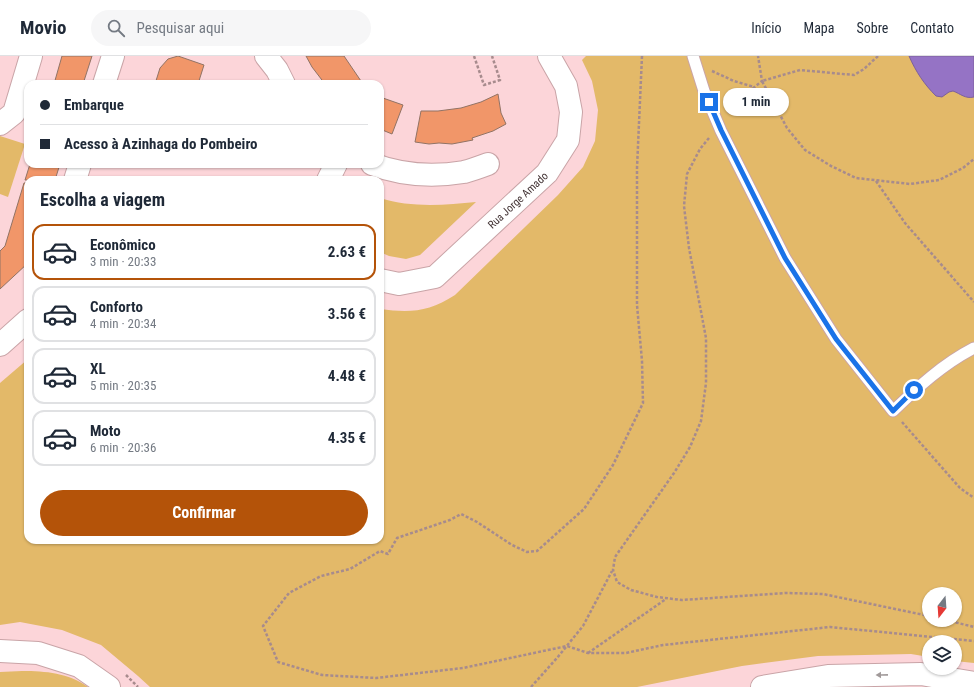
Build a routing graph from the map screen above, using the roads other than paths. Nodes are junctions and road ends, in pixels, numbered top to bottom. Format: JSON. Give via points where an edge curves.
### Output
{"nodes":[{"id":1,"x":31,"y":56,"type":"edge"},
{"id":2,"x":113,"y":56,"type":"edge"},
{"id":3,"x":266,"y":56,"type":"edge"},
{"id":4,"x":549,"y":56,"type":"edge"},
{"id":5,"x":693,"y":56,"type":"edge"},
{"id":6,"x":105,"y":80,"type":"edge"},
{"id":7,"x":282,"y":80,"type":"edge"},
{"id":8,"x":0,"y":124,"type":"edge"},
{"id":9,"x":488,"y":164,"type":"dead end"},
{"id":10,"x":384,"y":167,"type":"edge"},
{"id":11,"x":384,"y":281,"type":"edge"},
{"id":12,"x":24,"y":323,"type":"edge"},
{"id":13,"x":0,"y":344,"type":"edge"},
{"id":14,"x":974,"y":348,"type":"edge"},
{"id":15,"x":0,"y":651,"type":"edge"},
{"id":16,"x":974,"y":683,"type":"edge"},
{"id":17,"x":109,"y":687,"type":"edge"},
{"id":18,"x":762,"y":687,"type":"edge"}],
"edges":[{"from":1,"to":8,"type":"main road","via":[[14,113]]},
{"from":2,"to":6,"type":"main road"},
{"from":3,"to":7,"type":"main road"},
{"from":4,"to":11,"type":"main road","name":"Rua Jorge Amado","via":[[566,86],[571,112],[568,140],[547,173],[435,277],[398,284]]},
{"from":5,"to":14,"type":"lane","via":[[719,126],[785,258],[836,339],[893,411],[925,380],[960,354]]},
{"from":9,"to":10,"type":"main road","via":[[466,172],[436,175],[406,173]]},
{"from":12,"to":13,"type":"main road"},
{"from":15,"to":17,"type":"main road","via":[[38,653],[79,666]]},
{"from":16,"to":18,"type":"main road","one_way":true,"via":[[921,674],[905,674],[828,676]]}]}
